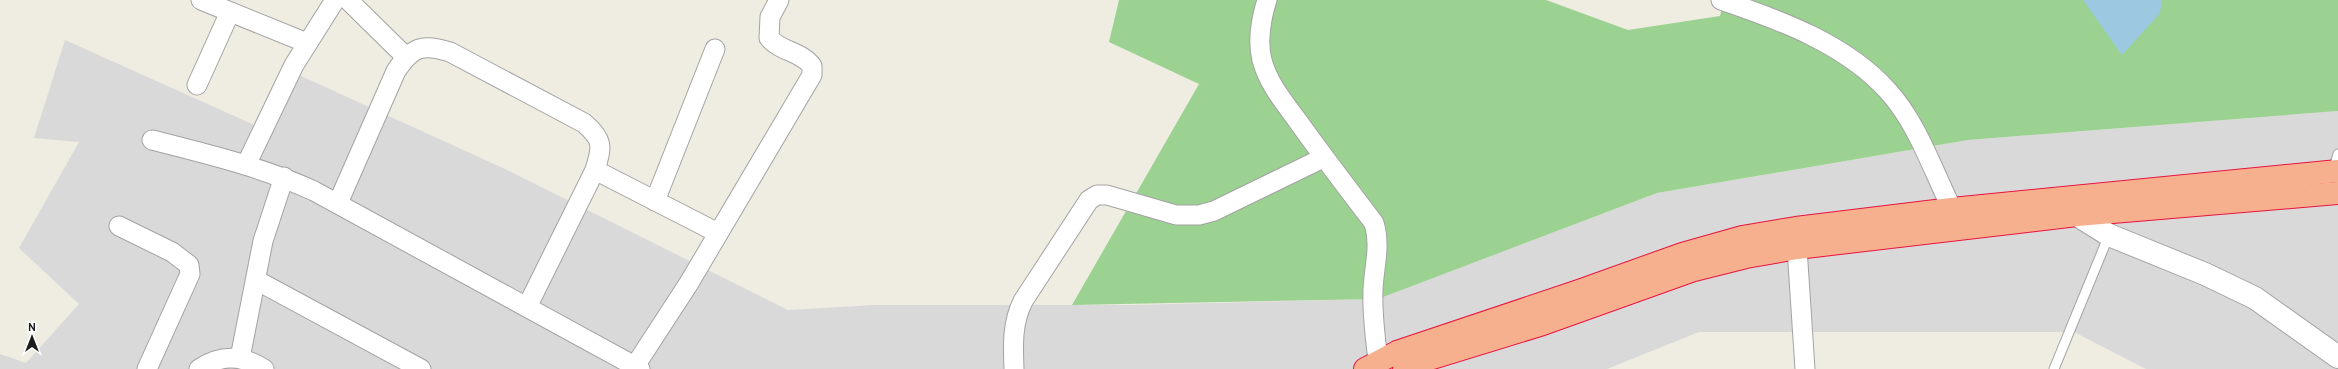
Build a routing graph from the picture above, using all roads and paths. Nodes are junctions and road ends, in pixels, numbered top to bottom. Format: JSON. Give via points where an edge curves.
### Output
{"nodes":[{"id":1,"x":201,"y":0,"type":"edge"},
{"id":2,"x":348,"y":0,"type":"edge"},
{"id":3,"x":778,"y":0,"type":"edge"},
{"id":4,"x":1267,"y":0,"type":"edge"},
{"id":5,"x":1721,"y":0,"type":"edge"},
{"id":6,"x":327,"y":3,"type":"edge"},
{"id":7,"x":230,"y":12,"type":"junction"},
{"id":8,"x":307,"y":43,"type":"junction"},
{"id":9,"x":715,"y":49,"type":"dead end"},
{"id":10,"x":406,"y":57,"type":"junction"},
{"id":11,"x":197,"y":85,"type":"dead end"},
{"id":12,"x":152,"y":140,"type":"dead end"},
{"id":13,"x":1323,"y":158,"type":"junction"},
{"id":14,"x":246,"y":165,"type":"junction"},
{"id":15,"x":2336,"y":165,"type":"edge"},
{"id":16,"x":595,"y":170,"type":"junction"},
{"id":17,"x":284,"y":177,"type":"junction"},
{"id":18,"x":2338,"y":193,"type":"edge"},
{"id":19,"x":655,"y":201,"type":"junction"},
{"id":20,"x":338,"y":203,"type":"junction"},
{"id":21,"x":1952,"y":209,"type":"junction"},
{"id":22,"x":2077,"y":215,"type":"junction"},
{"id":23,"x":119,"y":226,"type":"dead end"},
{"id":24,"x":718,"y":233,"type":"junction"},
{"id":25,"x":2109,"y":235,"type":"junction"},
{"id":26,"x":1797,"y":248,"type":"junction"},
{"id":27,"x":256,"y":280,"type":"junction"},
{"id":28,"x":527,"y":308,"type":"junction"},
{"id":29,"x":2338,"y":357,"type":"edge"},
{"id":30,"x":240,"y":358,"type":"junction"},
{"id":31,"x":1371,"y":365,"type":"edge"},
{"id":32,"x":638,"y":368,"type":"edge"},
{"id":33,"x":148,"y":369,"type":"edge"},
{"id":34,"x":199,"y":369,"type":"edge"},
{"id":35,"x":264,"y":369,"type":"edge"},
{"id":36,"x":422,"y":369,"type":"edge"},
{"id":37,"x":1014,"y":369,"type":"edge"},
{"id":38,"x":1404,"y":369,"type":"edge"},
{"id":39,"x":1805,"y":369,"type":"edge"},
{"id":40,"x":2054,"y":369,"type":"edge"}],
"edges":[{"from":1,"to":7,"type":"street"},
{"from":2,"to":10,"type":"street"},
{"from":3,"to":24,"type":"street","via":[[770,17],[769,38],[776,47],[807,59],[812,66],[812,75]]},
{"from":4,"to":13,"type":"street","via":[[1262,14],[1262,60],[1272,86]]},
{"from":5,"to":21,"type":"street","via":[[1798,30],[1835,48],[1863,67],[1889,92],[1912,127]]},
{"from":6,"to":8,"type":"street"},
{"from":7,"to":8,"type":"street"},
{"from":7,"to":11,"type":"street"},
{"from":8,"to":14,"type":"street","via":[[294,64]]},
{"from":9,"to":19,"type":"street"},
{"from":10,"to":16,"type":"street","via":[[417,48],[434,47],[450,52],[584,123],[600,140],[602,150]]},
{"from":10,"to":20,"type":"street","via":[[396,71]]},
{"from":12,"to":14,"type":"street"},
{"from":13,"to":31,"type":"street","via":[[1374,223],[1378,235],[1372,307]]},
{"from":13,"to":37,"type":"street","via":[[1214,211],[1199,215],[1176,215],[1107,195],[1097,195],[1089,200],[1017,313],[1013,343]]},
{"from":14,"to":17,"type":"street"},
{"from":15,"to":21,"type":"highway"},
{"from":16,"to":19,"type":"street"},
{"from":16,"to":28,"type":"street"},
{"from":17,"to":20,"type":"street"},
{"from":17,"to":27,"type":"street","via":[[265,235]]},
{"from":18,"to":22,"type":"highway"},
{"from":19,"to":24,"type":"street"},
{"from":20,"to":28,"type":"street"},
{"from":21,"to":31,"type":"highway","via":[[1742,237],[1682,254],[1397,352]]},
{"from":22,"to":25,"type":"street"},
{"from":22,"to":26,"type":"highway"},
{"from":23,"to":33,"type":"street","via":[[172,252],[189,265],[190,274]]},
{"from":24,"to":32,"type":"street"},
{"from":25,"to":29,"type":"street","via":[[2205,274],[2254,298]]},
{"from":25,"to":40,"type":"lane"},
{"from":26,"to":38,"type":"highway","via":[[1694,270],[1543,324]]},
{"from":26,"to":39,"type":"street"},
{"from":27,"to":30,"type":"street"},
{"from":27,"to":36,"type":"street"},
{"from":28,"to":32,"type":"street"},
{"from":30,"to":34,"type":"street","via":[[222,358]]},
{"from":30,"to":35,"type":"street"}]}
